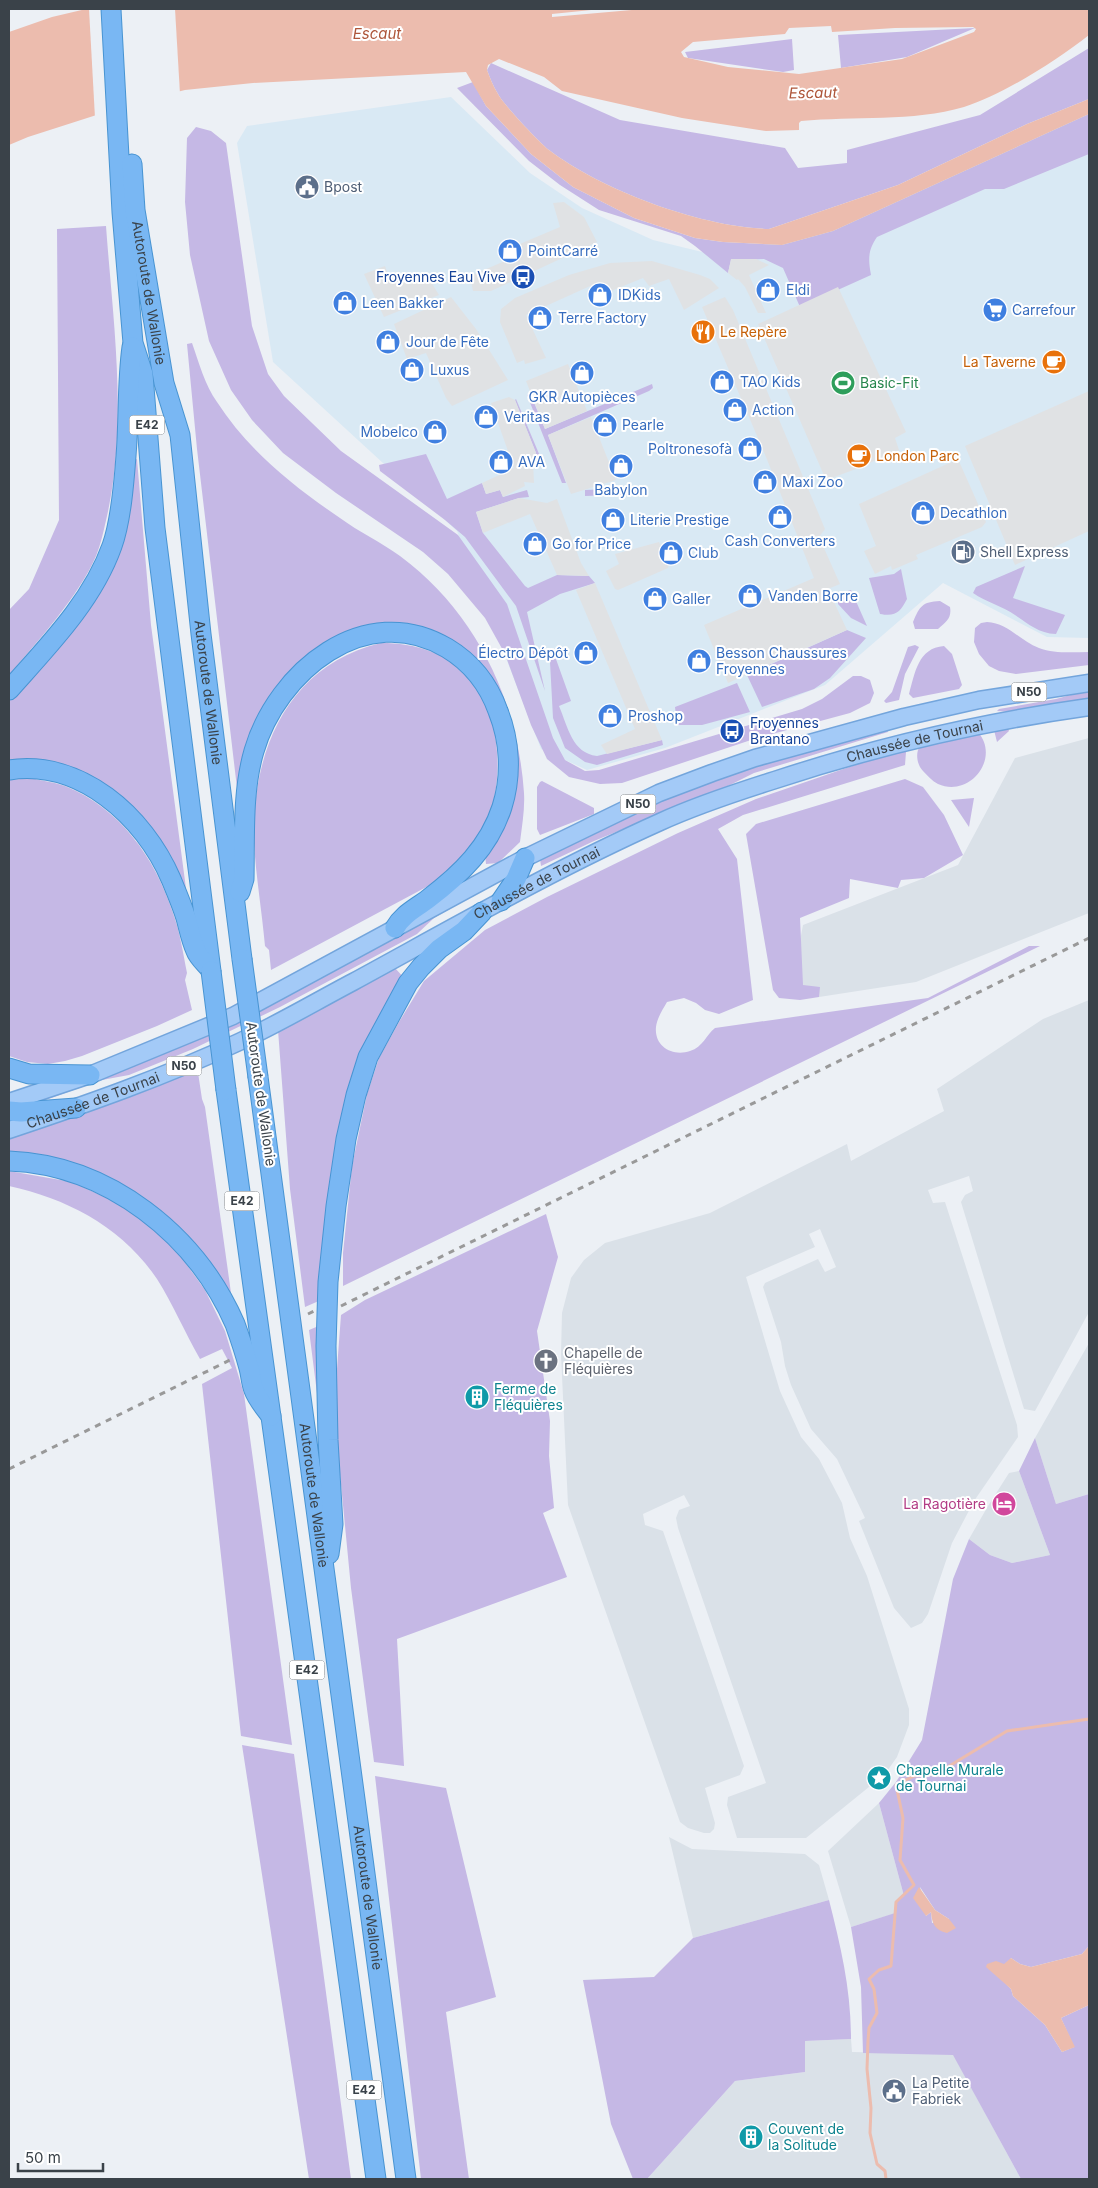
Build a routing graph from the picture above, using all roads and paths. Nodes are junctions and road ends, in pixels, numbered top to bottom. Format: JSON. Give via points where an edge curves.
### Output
{"nodes":[{"id":1,"x":111,"y":9,"type":"edge"},
{"id":2,"x":123,"y":9,"type":"edge"},
{"id":3,"x":128,"y":211,"type":"junction"},
{"id":4,"x":133,"y":343,"type":"junction"},
{"id":5,"x":1089,"y":683,"type":"edge"},
{"id":6,"x":9,"y":690,"type":"edge"},
{"id":7,"x":1089,"y":707,"type":"edge"},
{"id":8,"x":9,"y":770,"type":"edge"},
{"id":9,"x":525,"y":858,"type":"junction"},
{"id":10,"x":501,"y":901,"type":"junction"},
{"id":11,"x":236,"y":903,"type":"junction"},
{"id":12,"x":482,"y":912,"type":"junction"},
{"id":13,"x":395,"y":928,"type":"junction"},
{"id":14,"x":211,"y":971,"type":"junction"},
{"id":15,"x":9,"y":1068,"type":"edge"},
{"id":16,"x":90,"y":1075,"type":"junction"},
{"id":17,"x":9,"y":1102,"type":"edge"},
{"id":18,"x":76,"y":1108,"type":"junction"},
{"id":19,"x":9,"y":1111,"type":"edge"},
{"id":20,"x":9,"y":1130,"type":"edge"},
{"id":21,"x":9,"y":1162,"type":"edge"},
{"id":22,"x":273,"y":1419,"type":"junction"},
{"id":23,"x":326,"y":1577,"type":"junction"},
{"id":24,"x":376,"y":2179,"type":"edge"},
{"id":25,"x":406,"y":2179,"type":"edge"}],
"edges":[{"from":1,"to":3,"type":"highway","name":"Autoroute de Wallonie","number":"E42"},
{"from":2,"to":3,"type":"highway","name":"Autoroute de Wallonie","number":"E42"},
{"from":3,"to":4,"type":"highway","name":"Autoroute de Wallonie","number":"E42"},
{"from":3,"to":11,"type":"highway","name":"Autoroute de Wallonie","number":"E42","via":[[164,383],[180,435],[202,644]]},
{"from":4,"to":6,"type":"highway","via":[[128,374],[126,457],[112,545],[99,574],[76,609]]},
{"from":4,"to":14,"type":"highway","name":"Autoroute de Wallonie","number":"E42","via":[[143,374],[155,528]]},
{"from":5,"to":9,"type":"main road","name":"Chaussée de Tournai","number":"N50","via":[[979,700],[755,758],[659,794]]},
{"from":7,"to":10,"type":"main road","name":"Chaussée de Tournai","number":"N50","via":[[985,723],[882,746],[807,769],[663,821]]},
{"from":8,"to":14,"type":"highway","via":[[50,771],[80,780],[111,800],[133,820],[153,845],[170,877],[196,952]]},
{"from":9,"to":10,"type":"highway"},
{"from":9,"to":13,"type":"main road","name":"Chaussée de Tournai","number":"N50"},
{"from":10,"to":12,"type":"main road","name":"Chaussée de Tournai","number":"N50"},
{"from":11,"to":13,"type":"highway","via":[[244,879],[247,787],[254,751],[271,712],[292,681],[326,652],[372,634],[395,632],[417,635],[461,657],[491,692],[508,744],[509,774],[497,820],[479,853],[456,879],[402,917]]},
{"from":11,"to":23,"type":"highway","name":"Autoroute de Wallonie","number":"E42","bridge":true},
{"from":12,"to":18,"type":"main road","name":"Chaussée de Tournai","number":"N50","via":[[240,1042]]},
{"from":12,"to":23,"type":"highway","via":[[464,931],[439,949],[408,983],[368,1057],[356,1095],[346,1139],[328,1282],[326,1374],[333,1524]]},
{"from":13,"to":16,"type":"main road","name":"Chaussée de Tournai","number":"N50","via":[[233,1016]]},
{"from":14,"to":22,"type":"highway","name":"Autoroute de Wallonie","number":"E42","bridge":true},
{"from":15,"to":16,"type":"highway","via":[[29,1074]]},
{"from":16,"to":17,"type":"main road","name":"Chaussée de Tournai","number":"N50"},
{"from":18,"to":19,"type":"highway"},
{"from":18,"to":20,"type":"main road","name":"Chaussée de Tournai","number":"N50"},
{"from":21,"to":22,"type":"highway","via":[[61,1170],[94,1182],[150,1213],[173,1233],[219,1292],[235,1326],[254,1391]]},
{"from":22,"to":24,"type":"highway","name":"Autoroute de Wallonie","number":"E42"},
{"from":23,"to":25,"type":"highway","name":"Autoroute de Wallonie","number":"E42"}]}
